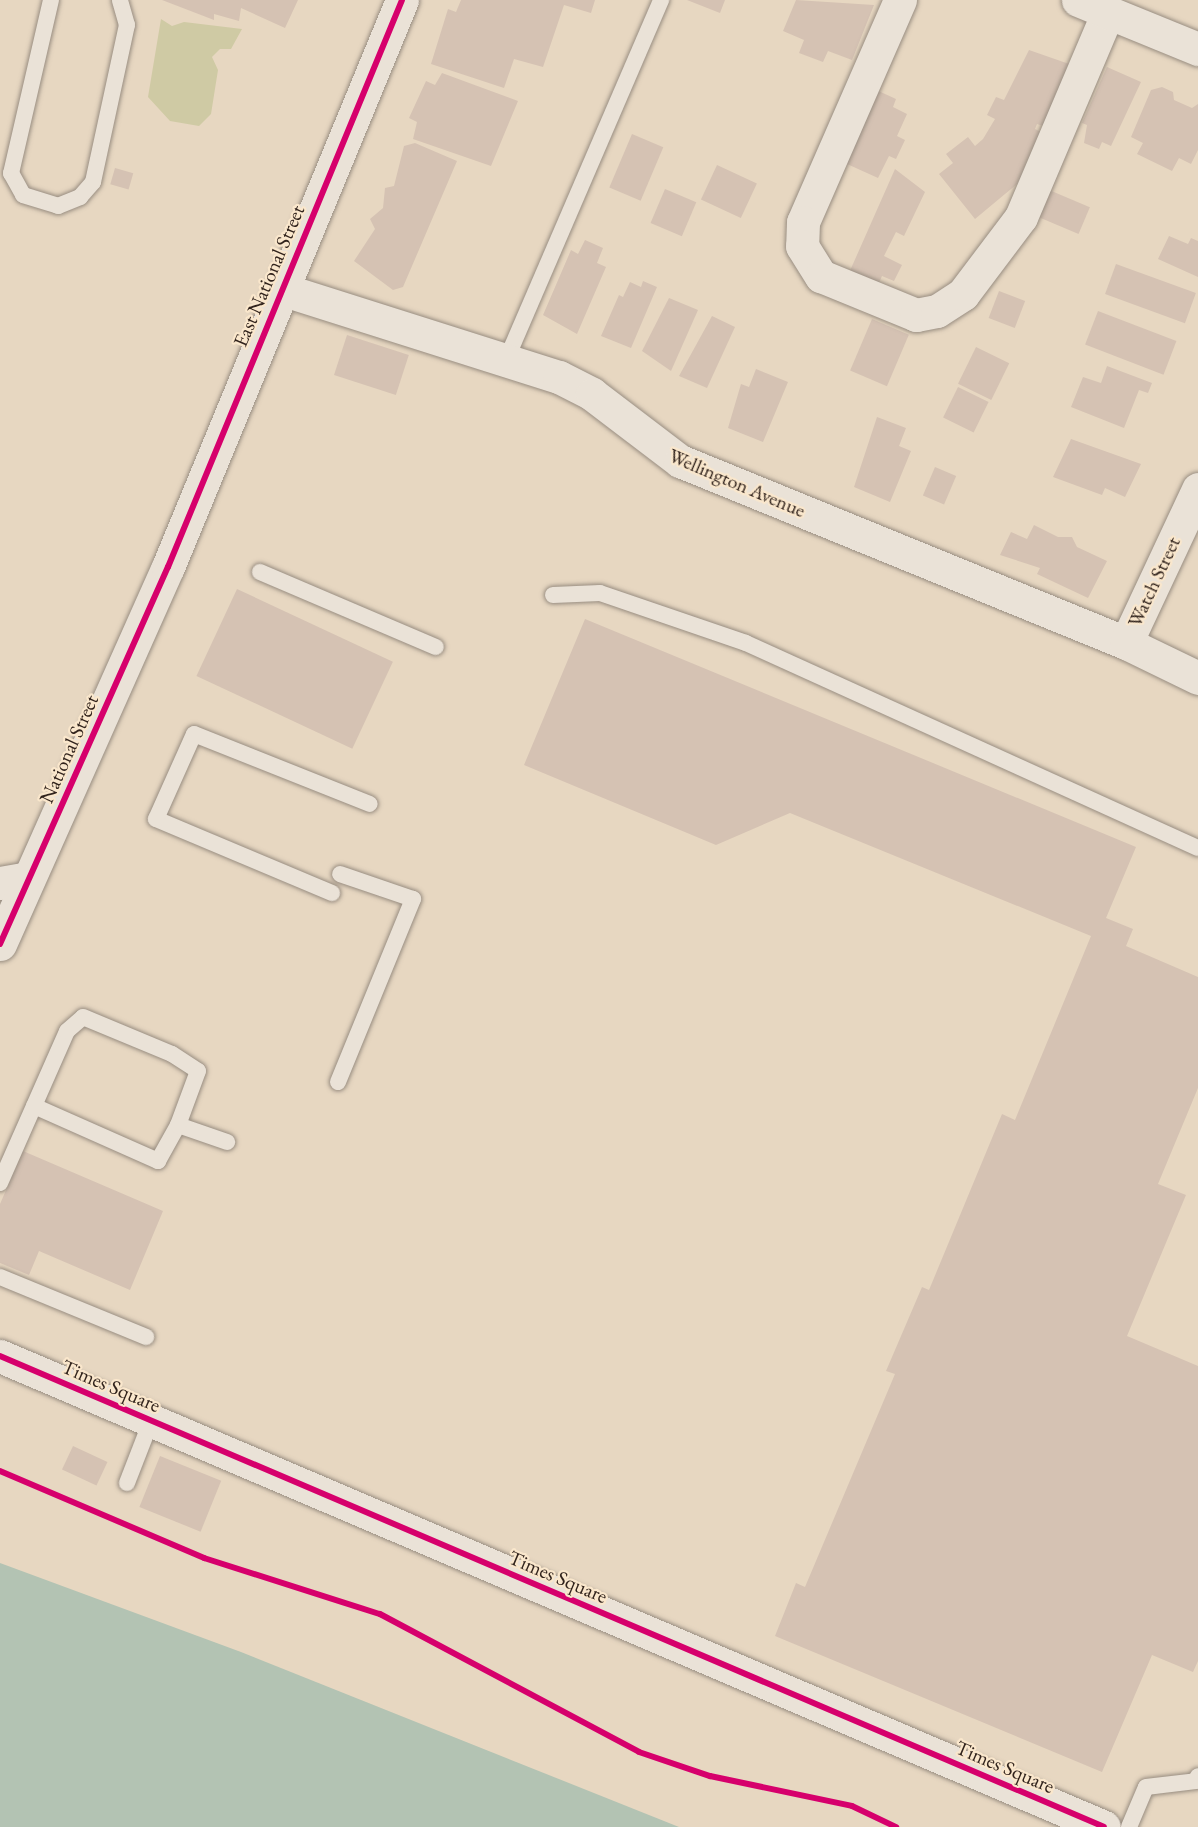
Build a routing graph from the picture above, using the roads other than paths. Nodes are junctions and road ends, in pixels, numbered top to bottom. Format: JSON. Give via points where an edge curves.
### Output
{"nodes":[{"id":1,"x":51,"y":0,"type":"edge"},
{"id":2,"x":120,"y":0,"type":"edge"},
{"id":3,"x":402,"y":0,"type":"edge"},
{"id":4,"x":661,"y":0,"type":"edge"},
{"id":5,"x":900,"y":0,"type":"edge"},
{"id":6,"x":1078,"y":0,"type":"edge"},
{"id":7,"x":1108,"y":12,"type":"junction"},
{"id":8,"x":1198,"y":49,"type":"edge"},
{"id":9,"x":281,"y":289,"type":"junction"},
{"id":10,"x":507,"y":358,"type":"junction"},
{"id":11,"x":1198,"y":489,"type":"edge"},
{"id":12,"x":168,"y":567,"type":"joint"},
{"id":13,"x":260,"y":572,"type":"dead end"},
{"id":14,"x":553,"y":595,"type":"dead end"},
{"id":15,"x":1126,"y":643,"type":"junction"},
{"id":16,"x":436,"y":647,"type":"dead end"},
{"id":17,"x":1198,"y":678,"type":"edge"},
{"id":18,"x":370,"y":804,"type":"dead end"},
{"id":19,"x":1198,"y":848,"type":"edge"},
{"id":20,"x":340,"y":874,"type":"dead end"},
{"id":21,"x":15,"y":880,"type":"edge"},
{"id":22,"x":332,"y":893,"type":"dead end"},
{"id":23,"x":3,"y":930,"type":"edge"},
{"id":24,"x":338,"y":1082,"type":"dead end"},
{"id":25,"x":34,"y":1106,"type":"junction"},
{"id":26,"x":178,"y":1125,"type":"junction"},
{"id":27,"x":227,"y":1142,"type":"dead end"},
{"id":28,"x":0,"y":1183,"type":"edge"},
{"id":29,"x":0,"y":1276,"type":"edge"},
{"id":30,"x":146,"y":1337,"type":"dead end"},
{"id":31,"x":0,"y":1356,"type":"edge"},
{"id":32,"x":151,"y":1421,"type":"junction"},
{"id":33,"x":127,"y":1483,"type":"dead end"},
{"id":34,"x":1198,"y":1776,"type":"edge"},
{"id":35,"x":1104,"y":1827,"type":"edge"},
{"id":36,"x":1129,"y":1827,"type":"edge"}],
"edges":[{"from":1,"to":2,"type":"lane","via":[[11,173],[23,195],[58,206],[80,197],[93,182],[127,25]]},
{"from":3,"to":9,"type":"street","name":"East National Street"},
{"from":4,"to":10,"type":"lane"},
{"from":5,"to":7,"type":"street","via":[[803,222],[802,246],[821,276],[916,315],[948,304],[969,288],[1021,217]]},
{"from":6,"to":7,"type":"street"},
{"from":7,"to":8,"type":"street"},
{"from":9,"to":10,"type":"street","name":"Wellington Avenue"},
{"from":9,"to":12,"type":"street","name":"East National Street"},
{"from":10,"to":15,"type":"street","name":"Wellington Avenue","via":[[592,394],[680,461]]},
{"from":11,"to":15,"type":"street","name":"Watch Street"},
{"from":12,"to":21,"type":"street","name":"National Street"},
{"from":13,"to":16,"type":"lane"},
{"from":14,"to":19,"type":"lane","via":[[600,593],[746,643]]},
{"from":15,"to":17,"type":"street","name":"Wellington Avenue"},
{"from":18,"to":22,"type":"lane","via":[[194,734],[156,819]]},
{"from":20,"to":24,"type":"lane","via":[[413,899]]},
{"from":21,"to":23,"type":"street","name":"National Street"},
{"from":25,"to":26,"type":"lane","via":[[158,1161]]},
{"from":25,"to":26,"type":"lane","via":[[67,1031],[83,1017],[172,1054],[198,1071]]},
{"from":25,"to":28,"type":"lane"},
{"from":26,"to":27,"type":"lane"},
{"from":29,"to":30,"type":"lane"},
{"from":31,"to":32,"type":"street","name":"Times Square"},
{"from":32,"to":33,"type":"lane"},
{"from":32,"to":35,"type":"street","name":"Times Square"},
{"from":34,"to":36,"type":"lane","via":[[1196,1781],[1146,1787]]}]}
